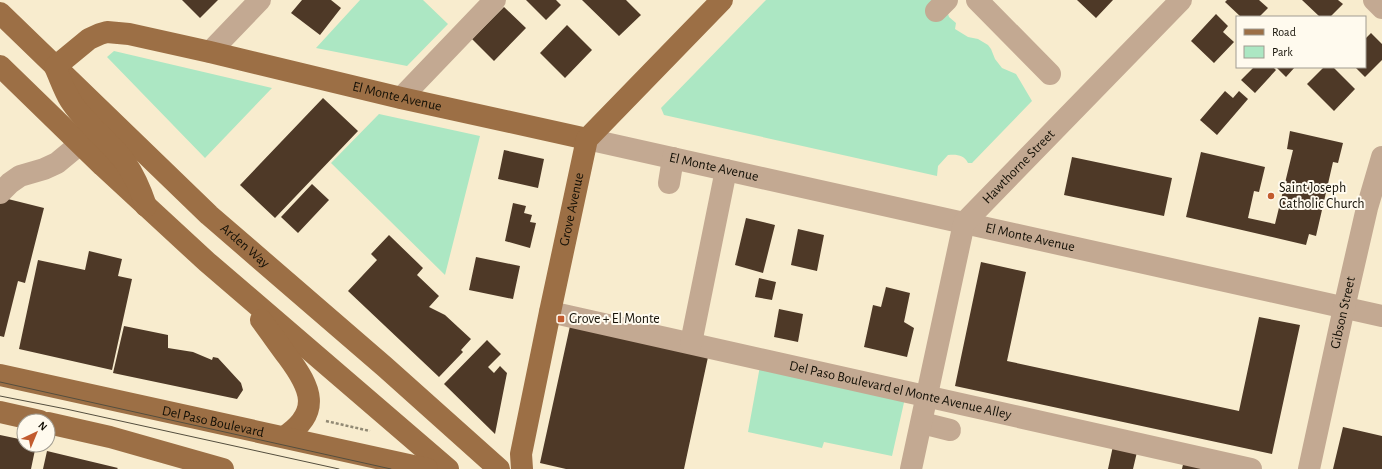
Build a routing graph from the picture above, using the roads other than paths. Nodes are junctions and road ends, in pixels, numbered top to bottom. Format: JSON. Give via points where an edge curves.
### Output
{"nodes":[{"id":1,"x":260,"y":0,"type":"edge"},
{"id":2,"x":495,"y":0,"type":"edge"},
{"id":3,"x":722,"y":0,"type":"edge"},
{"id":4,"x":977,"y":0,"type":"edge"},
{"id":5,"x":1181,"y":0,"type":"edge"},
{"id":6,"x":1374,"y":0,"type":"edge"},
{"id":7,"x":1382,"y":8,"type":"edge"},
{"id":8,"x":0,"y":13,"type":"edge"},
{"id":9,"x":210,"y":52,"type":"junction"},
{"id":10,"x":0,"y":66,"type":"edge"},
{"id":11,"x":56,"y":67,"type":"junction"},
{"id":12,"x":1050,"y":74,"type":"dead end"},
{"id":13,"x":401,"y":98,"type":"junction"},
{"id":14,"x":587,"y":139,"type":"junction"},
{"id":15,"x":80,"y":144,"type":"junction"},
{"id":16,"x":1382,"y":157,"type":"edge"},
{"id":17,"x":673,"y":158,"type":"junction"},
{"id":18,"x":726,"y":170,"type":"junction"},
{"id":19,"x":669,"y":183,"type":"dead end"},
{"id":20,"x":0,"y":193,"type":"edge"},
{"id":21,"x":146,"y":206,"type":"junction"},
{"id":22,"x":964,"y":223,"type":"junction"},
{"id":23,"x":240,"y":291,"type":"junction"},
{"id":24,"x":1344,"y":308,"type":"junction"},
{"id":25,"x":550,"y":312,"type":"junction"},
{"id":26,"x":1382,"y":316,"type":"edge"},
{"id":27,"x":690,"y":343,"type":"junction"},
{"id":28,"x":0,"y":375,"type":"edge"},
{"id":29,"x":927,"y":396,"type":"junction"},
{"id":30,"x":0,"y":412,"type":"edge"},
{"id":31,"x":16,"y":416,"type":"edge"},
{"id":32,"x":922,"y":423,"type":"junction"},
{"id":33,"x":56,"y":425,"type":"edge"},
{"id":34,"x":950,"y":430,"type":"dead end"},
{"id":35,"x":284,"y":438,"type":"junction"},
{"id":36,"x":223,"y":469,"type":"edge"},
{"id":37,"x":427,"y":469,"type":"edge"},
{"id":38,"x":448,"y":469,"type":"edge"},
{"id":39,"x":499,"y":469,"type":"edge"},
{"id":40,"x":522,"y":469,"type":"edge"},
{"id":41,"x":911,"y":469,"type":"edge"},
{"id":42,"x":1251,"y":469,"type":"edge"},
{"id":43,"x":1309,"y":469,"type":"edge"}],
"edges":[{"from":1,"to":9,"type":"street"},
{"from":2,"to":13,"type":"street"},
{"from":3,"to":14,"type":"main road"},
{"from":4,"to":12,"type":"street"},
{"from":5,"to":22,"type":"street","name":"Hawthorne Street"},
{"from":6,"to":7,"type":"street"},
{"from":8,"to":11,"type":"main road","name":"Arden Way"},
{"from":9,"to":11,"type":"main road","name":"El Monte Avenue","via":[[129,34],[107,32],[89,40]]},
{"from":9,"to":13,"type":"main road","name":"El Monte Avenue"},
{"from":10,"to":15,"type":"main road"},
{"from":11,"to":21,"type":"main road","via":[[71,100],[91,127],[126,163]]},
{"from":11,"to":39,"type":"main road","name":"Arden Way","via":[[209,215],[380,362]]},
{"from":13,"to":14,"type":"main road","name":"El Monte Avenue"},
{"from":14,"to":17,"type":"street","name":"El Monte Avenue"},
{"from":14,"to":25,"type":"main road","name":"Grove Avenue"},
{"from":15,"to":20,"type":"street","via":[[57,163],[44,170],[20,176]]},
{"from":15,"to":21,"type":"main road"},
{"from":16,"to":24,"type":"street","name":"Gibson Street","via":[[1367,208]]},
{"from":17,"to":18,"type":"street","name":"El Monte Avenue"},
{"from":17,"to":19,"type":"street"},
{"from":18,"to":22,"type":"street","name":"El Monte Avenue"},
{"from":18,"to":27,"type":"street"},
{"from":21,"to":23,"type":"main road"},
{"from":22,"to":24,"type":"street","name":"El Monte Avenue"},
{"from":22,"to":29,"type":"street"},
{"from":23,"to":35,"type":"main road","via":[[297,370],[307,389],[306,414],[296,429]]},
{"from":23,"to":38,"type":"main road"},
{"from":24,"to":26,"type":"street","name":"El Monte Avenue"},
{"from":24,"to":43,"type":"street","name":"Gibson Street"},
{"from":25,"to":27,"type":"street","name":"Del Paso Boulevard el Monte Avenue Alley"},
{"from":25,"to":40,"type":"main road","name":"Grove Avenue","via":[[521,454]]},
{"from":27,"to":29,"type":"street","name":"Del Paso Boulevard el Monte Avenue Alley"},
{"from":28,"to":35,"type":"main road","name":"Del Paso Boulevard"},
{"from":29,"to":32,"type":"street"},
{"from":29,"to":42,"type":"street","name":"Del Paso Boulevard el Monte Avenue Alley"},
{"from":30,"to":31,"type":"main road"},
{"from":32,"to":34,"type":"street"},
{"from":32,"to":41,"type":"street"},
{"from":33,"to":36,"type":"main road","via":[[110,436]]},
{"from":35,"to":37,"type":"main road","name":"Del Paso Boulevard"}]}
